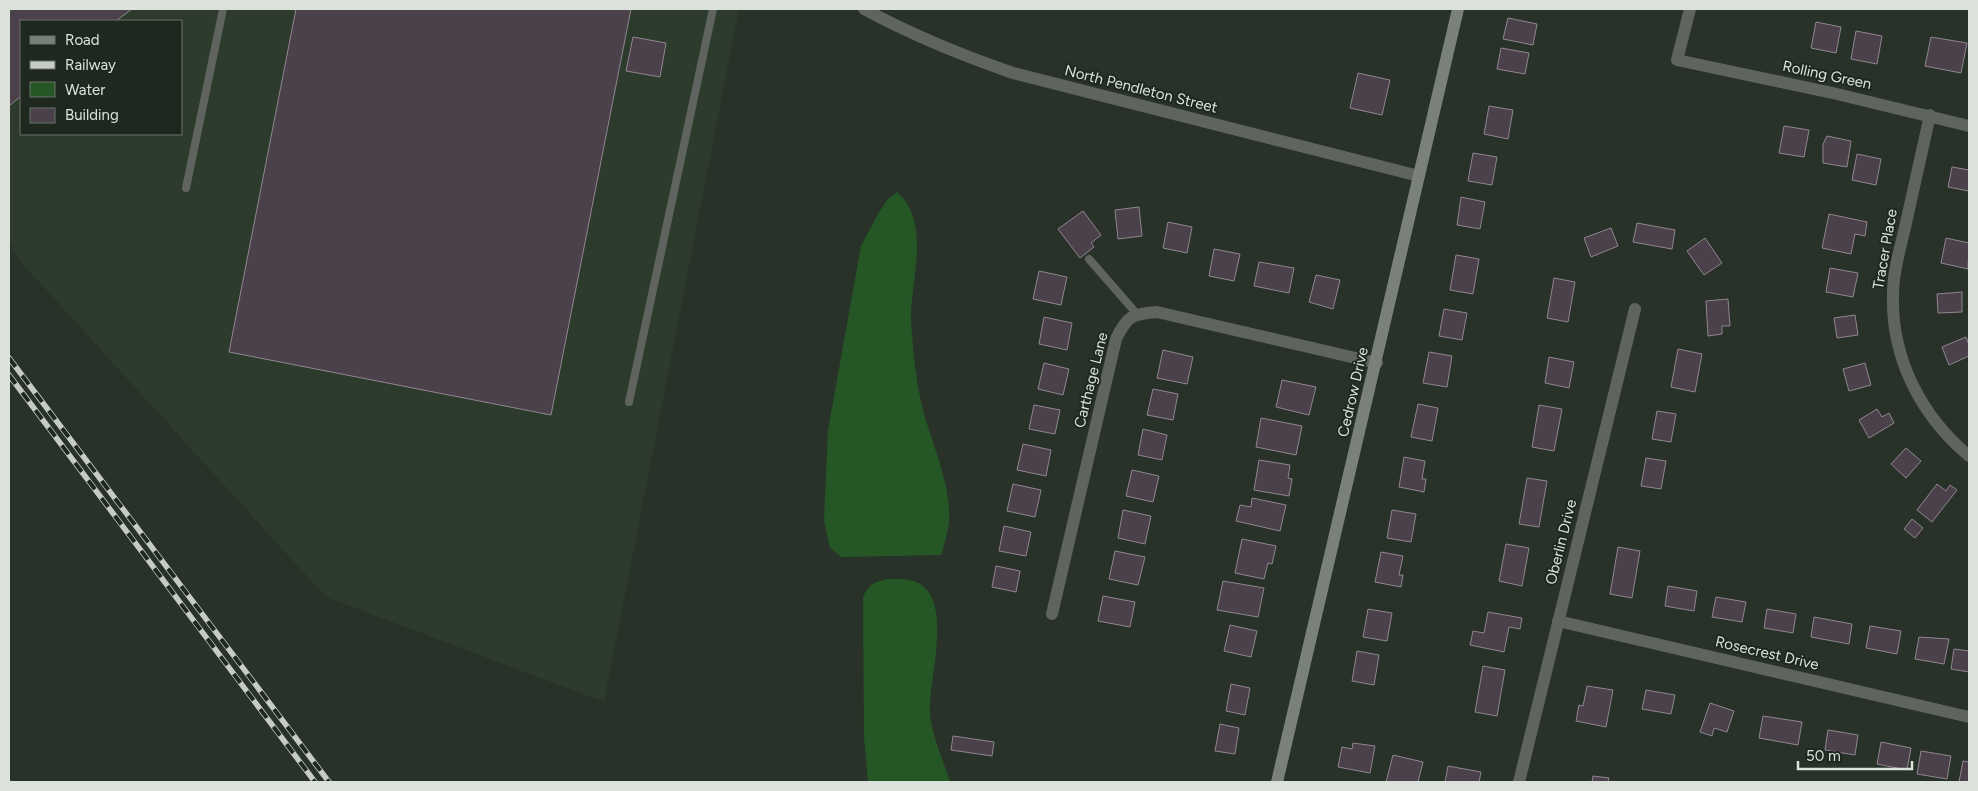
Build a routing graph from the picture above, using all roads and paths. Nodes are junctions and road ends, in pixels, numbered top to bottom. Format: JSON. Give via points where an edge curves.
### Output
{"nodes":[{"id":1,"x":223,"y":9,"type":"edge"},
{"id":2,"x":713,"y":9,"type":"edge"},
{"id":3,"x":864,"y":9,"type":"edge"},
{"id":4,"x":1458,"y":9,"type":"edge"},
{"id":5,"x":1690,"y":9,"type":"edge"},
{"id":6,"x":1930,"y":115,"type":"junction"},
{"id":7,"x":1969,"y":126,"type":"edge"},
{"id":8,"x":1418,"y":176,"type":"junction"},
{"id":9,"x":186,"y":188,"type":"dead end"},
{"id":10,"x":1089,"y":259,"type":"dead end"},
{"id":11,"x":1634,"y":309,"type":"dead end"},
{"id":12,"x":1137,"y":314,"type":"junction"},
{"id":13,"x":1377,"y":363,"type":"junction"},
{"id":14,"x":629,"y":402,"type":"dead end"},
{"id":15,"x":1969,"y":456,"type":"edge"},
{"id":16,"x":1052,"y":614,"type":"dead end"},
{"id":17,"x":1558,"y":621,"type":"junction"},
{"id":18,"x":1969,"y":717,"type":"edge"},
{"id":19,"x":1277,"y":782,"type":"edge"},
{"id":20,"x":1519,"y":782,"type":"edge"}],
"edges":[{"from":1,"to":9,"type":"lane"},
{"from":2,"to":14,"type":"lane"},
{"from":3,"to":8,"type":"street","name":"North Pendleton Street","via":[[958,54],[1013,73]]},
{"from":4,"to":8,"type":"street","name":"Cedrow Drive"},
{"from":5,"to":6,"type":"street","name":"Rolling Green","via":[[1677,60]]},
{"from":6,"to":7,"type":"street","name":"Rolling Green"},
{"from":6,"to":15,"type":"street","name":"Tracer Place","via":[[1895,270],[1893,316],[1900,357],[1920,401],[1947,438]]},
{"from":8,"to":13,"type":"street","name":"Cedrow Drive"},
{"from":10,"to":12,"type":"lane"},
{"from":11,"to":17,"type":"street","name":"Oberlin Drive"},
{"from":12,"to":13,"type":"street","via":[[1157,312]]},
{"from":12,"to":16,"type":"street","name":"Carthage Lane","via":[[1125,321],[1116,339]]},
{"from":13,"to":19,"type":"street","name":"Cedrow Drive"},
{"from":17,"to":18,"type":"street","name":"Rosecrest Drive"},
{"from":17,"to":20,"type":"street","name":"Oberlin Drive"}]}
